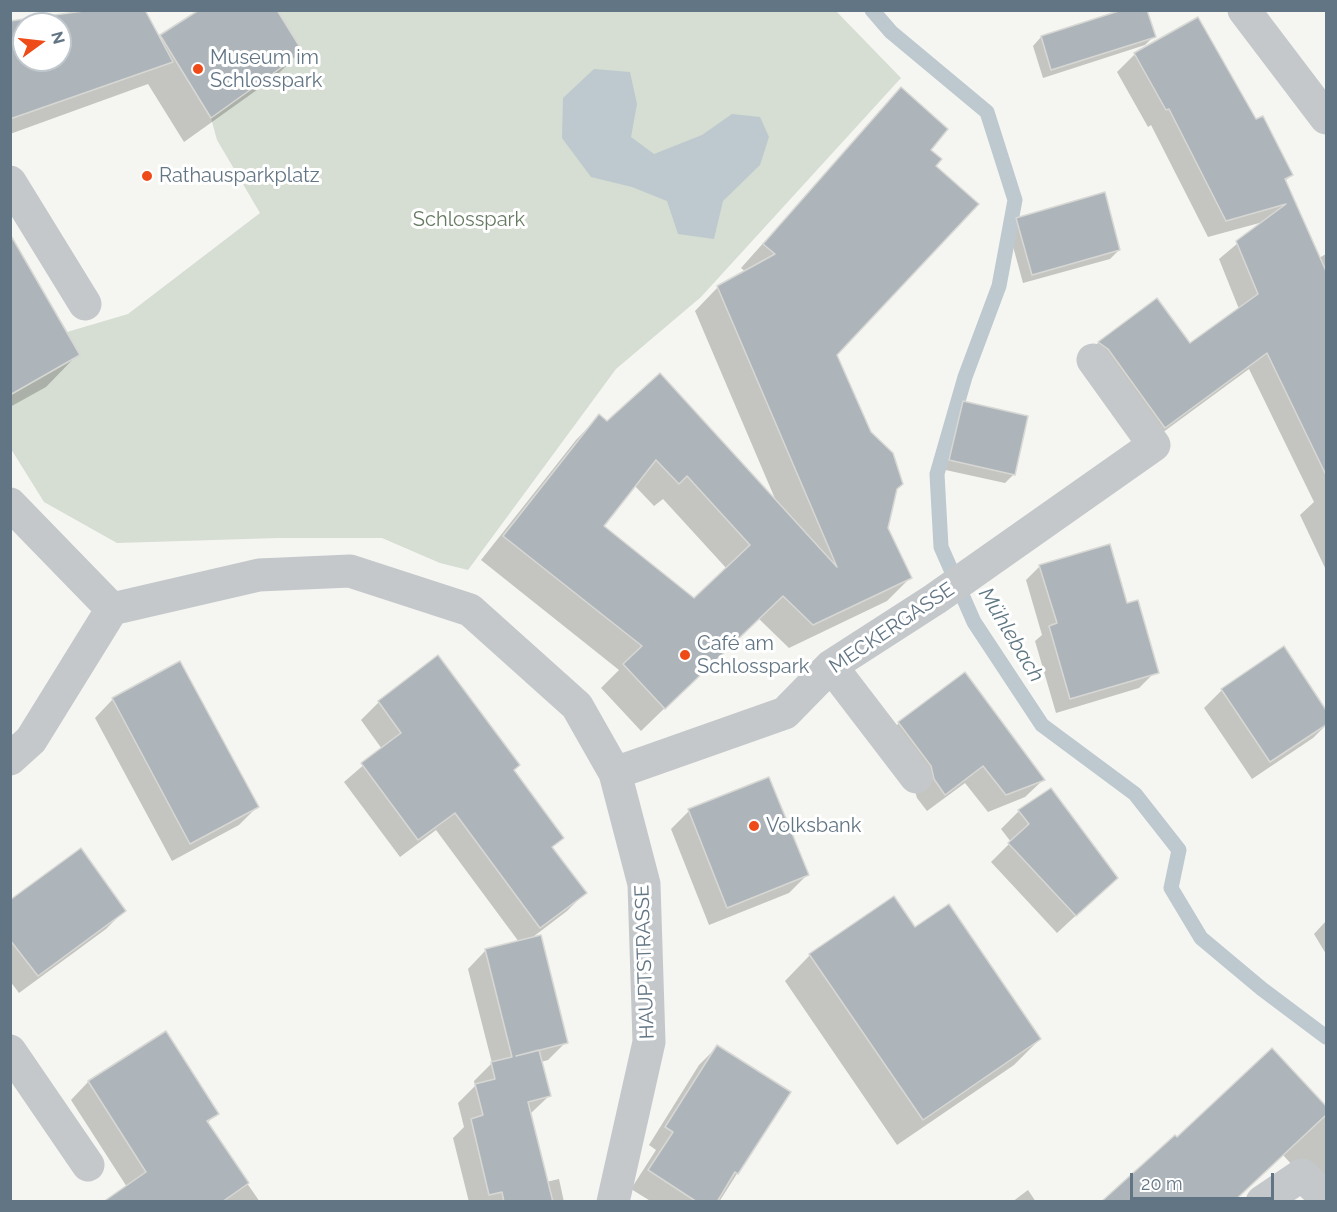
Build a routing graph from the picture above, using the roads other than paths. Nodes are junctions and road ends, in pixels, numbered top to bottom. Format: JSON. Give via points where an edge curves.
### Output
{"nodes":[{"id":1,"x":1244,"y":10,"type":"edge"},
{"id":2,"x":1326,"y":118,"type":"edge"},
{"id":3,"x":10,"y":182,"type":"edge"},
{"id":4,"x":85,"y":304,"type":"dead end"},
{"id":5,"x":1094,"y":360,"type":"dead end"},
{"id":6,"x":10,"y":504,"type":"edge"},
{"id":7,"x":112,"y":609,"type":"junction"},
{"id":8,"x":831,"y":666,"type":"junction"},
{"id":9,"x":10,"y":759,"type":"edge"},
{"id":10,"x":615,"y":773,"type":"junction"},
{"id":11,"x":916,"y":777,"type":"dead end"},
{"id":12,"x":10,"y":1051,"type":"edge"},
{"id":13,"x":88,"y":1165,"type":"dead end"},
{"id":14,"x":1326,"y":1198,"type":"edge"},
{"id":15,"x":613,"y":1202,"type":"edge"},
{"id":16,"x":1262,"y":1202,"type":"edge"}],
"edges":[{"from":1,"to":2,"type":"street"},
{"from":3,"to":4,"type":"street"},
{"from":5,"to":8,"type":"street","name":"MECKERGASSE","via":[[1154,445],[981,568]]},
{"from":6,"to":7,"type":"street"},
{"from":7,"to":9,"type":"street","via":[[31,740]]},
{"from":7,"to":10,"type":"street","name":"HAUPTSTRASSE","via":[[259,575],[350,571],[450,602],[470,610],[577,706]]},
{"from":8,"to":10,"type":"street","name":"MECKERGASSE","via":[[785,713]]},
{"from":8,"to":11,"type":"street"},
{"from":10,"to":15,"type":"street","name":"HAUPTSTRASSE","via":[[644,884],[649,1042]]},
{"from":12,"to":13,"type":"street"},
{"from":14,"to":16,"type":"street","via":[[1302,1175]]}]}
